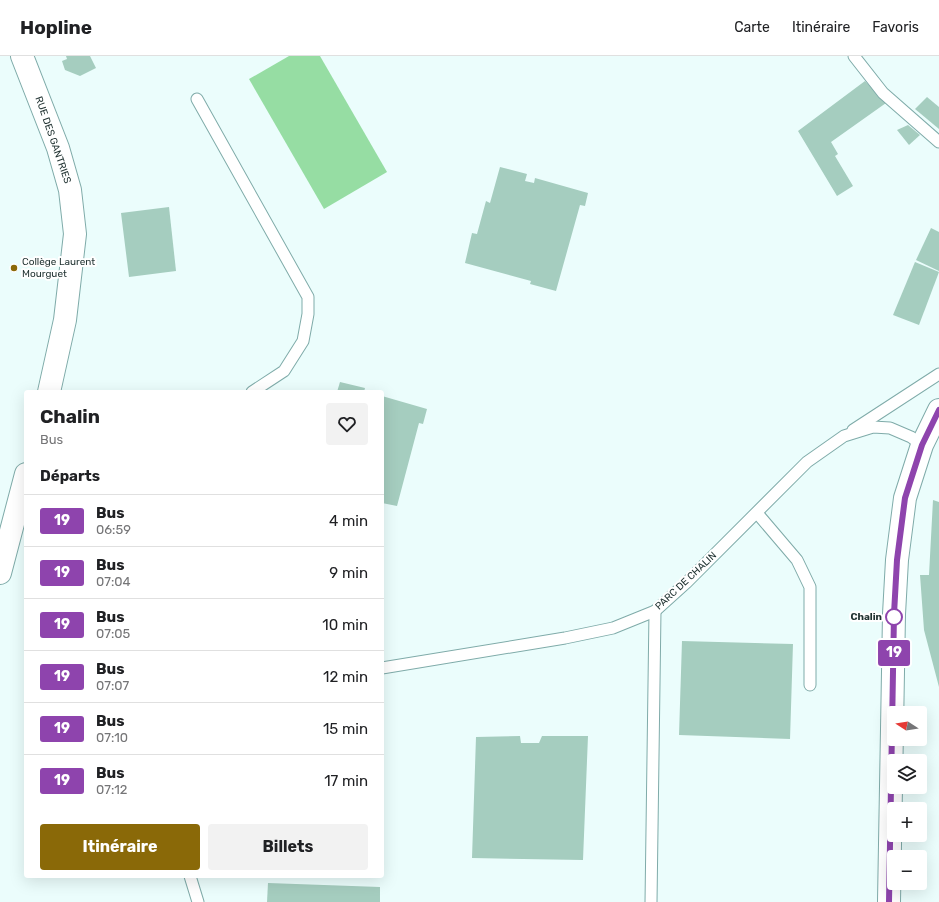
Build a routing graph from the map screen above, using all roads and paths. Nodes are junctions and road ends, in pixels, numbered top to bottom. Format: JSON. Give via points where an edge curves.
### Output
{"nodes":[{"id":1,"x":22,"y":56,"type":"edge"},
{"id":2,"x":854,"y":56,"type":"edge"},
{"id":3,"x":197,"y":99,"type":"dead end"},
{"id":4,"x":939,"y":142,"type":"edge"},
{"id":5,"x":939,"y":374,"type":"edge"},
{"id":6,"x":49,"y":390,"type":"edge"},
{"id":7,"x":255,"y":390,"type":"edge"},
{"id":8,"x":939,"y":410,"type":"edge"},
{"id":9,"x":844,"y":436,"type":"junction"},
{"id":10,"x":922,"y":445,"type":"junction"},
{"id":11,"x":24,"y":482,"type":"edge"},
{"id":12,"x":757,"y":513,"type":"junction"},
{"id":13,"x":0,"y":573,"type":"edge"},
{"id":14,"x":655,"y":611,"type":"junction"},
{"id":15,"x":384,"y":668,"type":"edge"},
{"id":16,"x":810,"y":685,"type":"dead end"},
{"id":17,"x":191,"y":878,"type":"edge"},
{"id":18,"x":198,"y":902,"type":"edge"},
{"id":19,"x":651,"y":902,"type":"edge"},
{"id":20,"x":889,"y":902,"type":"edge"}],
"edges":[{"from":1,"to":6,"type":"street","name":"RUE DES GANTRIES","via":[[58,148],[70,190],[74,234],[64,320]]},
{"from":2,"to":4,"type":"lane","via":[[883,94]]},
{"from":3,"to":7,"type":"lane","via":[[308,297],[303,341],[284,371]]},
{"from":5,"to":9,"type":"lane"},
{"from":8,"to":10,"type":"street"},
{"from":9,"to":10,"type":"lane","name":"PARC DE CHALIN","via":[[872,428],[890,428]]},
{"from":9,"to":12,"type":"lane","name":"PARC DE CHALIN","via":[[807,462]]},
{"from":10,"to":20,"type":"street","via":[[905,498],[897,560]]},
{"from":11,"to":13,"type":"street"},
{"from":12,"to":14,"type":"lane","name":"PARC DE CHALIN"},
{"from":12,"to":16,"type":"lane","via":[[797,560],[810,587]]},
{"from":14,"to":15,"type":"lane","name":"PARC DE CHALIN","via":[[613,628]]},
{"from":14,"to":19,"type":"lane"},
{"from":17,"to":18,"type":"lane"}]}
